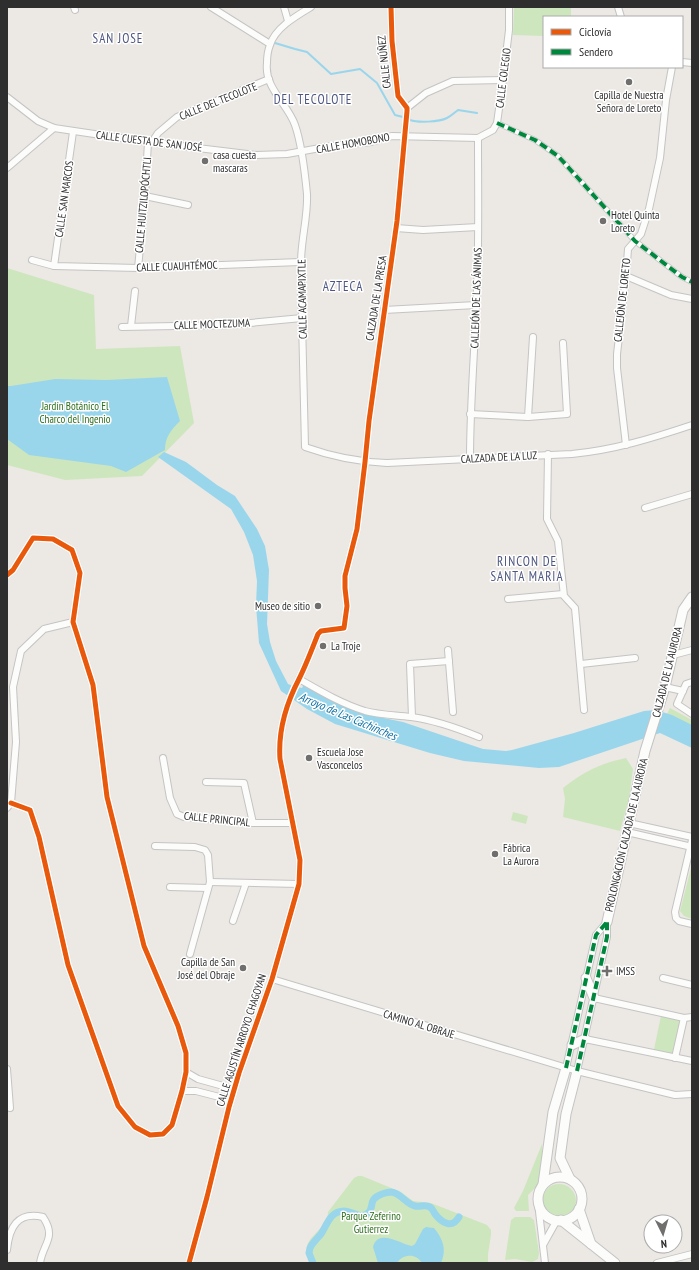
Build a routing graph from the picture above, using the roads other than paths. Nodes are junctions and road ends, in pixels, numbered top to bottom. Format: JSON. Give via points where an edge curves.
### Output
{"nodes":[{"id":1,"x":211,"y":7,"type":"edge"},
{"id":2,"x":284,"y":7,"type":"edge"},
{"id":3,"x":311,"y":7,"type":"edge"},
{"id":4,"x":391,"y":7,"type":"edge"},
{"id":5,"x":510,"y":7,"type":"edge"},
{"id":6,"x":288,"y":21,"type":"junction"},
{"id":7,"x":270,"y":44,"type":"junction"},
{"id":8,"x":672,"y":68,"type":"edge"},
{"id":9,"x":269,"y":80,"type":"junction"},
{"id":10,"x":503,"y":80,"type":"junction"},
{"id":11,"x":7,"y":97,"type":"edge"},
{"id":12,"x":407,"y":108,"type":"junction"},
{"id":13,"x":497,"y":123,"type":"junction"},
{"id":14,"x":54,"y":128,"type":"junction"},
{"id":15,"x":73,"y":132,"type":"junction"},
{"id":16,"x":405,"y":136,"type":"junction"},
{"id":17,"x":478,"y":138,"type":"junction"},
{"id":18,"x":150,"y":142,"type":"junction"},
{"id":19,"x":301,"y":153,"type":"junction"},
{"id":20,"x":7,"y":168,"type":"edge"},
{"id":21,"x":145,"y":196,"type":"junction"},
{"id":22,"x":188,"y":204,"type":"dead end"},
{"id":23,"x":478,"y":226,"type":"junction"},
{"id":24,"x":396,"y":228,"type":"junction"},
{"id":25,"x":635,"y":241,"type":"junction"},
{"id":26,"x":32,"y":260,"type":"dead end"},
{"id":27,"x":300,"y":262,"type":"junction"},
{"id":28,"x":54,"y":266,"type":"junction"},
{"id":29,"x":138,"y":268,"type":"junction"},
{"id":30,"x":626,"y":276,"type":"junction"},
{"id":31,"x":692,"y":282,"type":"edge"},
{"id":32,"x":135,"y":291,"type":"dead end"},
{"id":33,"x":692,"y":300,"type":"edge"},
{"id":34,"x":476,"y":305,"type":"junction"},
{"id":35,"x":384,"y":310,"type":"junction"},
{"id":36,"x":302,"y":318,"type":"junction"},
{"id":37,"x":131,"y":326,"type":"junction"},
{"id":38,"x":122,"y":327,"type":"dead end"},
{"id":39,"x":533,"y":337,"type":"dead end"},
{"id":40,"x":563,"y":343,"type":"dead end"},
{"id":41,"x":470,"y":414,"type":"junction"},
{"id":42,"x":528,"y":417,"type":"junction"},
{"id":43,"x":692,"y":425,"type":"edge"},
{"id":44,"x":626,"y":445,"type":"junction"},
{"id":45,"x":305,"y":447,"type":"joint"},
{"id":46,"x":548,"y":454,"type":"junction"},
{"id":47,"x":470,"y":459,"type":"junction"},
{"id":48,"x":365,"y":462,"type":"junction"},
{"id":49,"x":692,"y":494,"type":"edge"},
{"id":50,"x":645,"y":508,"type":"dead end"},
{"id":51,"x":7,"y":575,"type":"edge"},
{"id":52,"x":563,"y":594,"type":"junction"},
{"id":53,"x":692,"y":597,"type":"edge"},
{"id":54,"x":508,"y":599,"type":"dead end"},
{"id":55,"x":73,"y":622,"type":"junction"},
{"id":56,"x":344,"y":628,"type":"joint"},
{"id":57,"x":448,"y":650,"type":"dead end"},
{"id":58,"x":692,"y":650,"type":"edge"},
{"id":59,"x":673,"y":655,"type":"junction"},
{"id":60,"x":635,"y":658,"type":"dead end"},
{"id":61,"x":449,"y":661,"type":"junction"},
{"id":62,"x":581,"y":664,"type":"junction"},
{"id":63,"x":298,"y":680,"type":"junction"},
{"id":64,"x":692,"y":682,"type":"edge"},
{"id":65,"x":666,"y":687,"type":"junction"},
{"id":66,"x":683,"y":691,"type":"junction"},
{"id":67,"x":584,"y":710,"type":"dead end"},
{"id":68,"x":453,"y":712,"type":"dead end"},
{"id":69,"x":692,"y":714,"type":"edge"},
{"id":70,"x":412,"y":717,"type":"junction"},
{"id":71,"x":479,"y":738,"type":"dead end"},
{"id":72,"x":646,"y":748,"type":"joint"},
{"id":73,"x":163,"y":758,"type":"dead end"},
{"id":74,"x":206,"y":782,"type":"dead end"},
{"id":75,"x":9,"y":805,"type":"edge"},
{"id":76,"x":292,"y":822,"type":"junction"},
{"id":77,"x":253,"y":823,"type":"junction"},
{"id":78,"x":628,"y":827,"type":"junction"},
{"id":79,"x":692,"y":837,"type":"edge"},
{"id":80,"x":692,"y":844,"type":"edge"},
{"id":81,"x":155,"y":846,"type":"dead end"},
{"id":82,"x":246,"y":883,"type":"junction"},
{"id":83,"x":298,"y":884,"type":"junction"},
{"id":84,"x":209,"y":885,"type":"junction"},
{"id":85,"x":170,"y":887,"type":"dead end"},
{"id":86,"x":233,"y":922,"type":"dead end"},
{"id":87,"x":607,"y":922,"type":"junction"},
{"id":88,"x":692,"y":924,"type":"edge"},
{"id":89,"x":190,"y":954,"type":"dead end"},
{"id":90,"x":586,"y":978,"type":"junction"},
{"id":91,"x":663,"y":978,"type":"dead end"},
{"id":92,"x":272,"y":979,"type":"junction"},
{"id":93,"x":692,"y":985,"type":"edge"},
{"id":94,"x":594,"y":998,"type":"junction"},
{"id":95,"x":684,"y":1018,"type":"junction"},
{"id":96,"x":692,"y":1018,"type":"edge"},
{"id":97,"x":585,"y":1039,"type":"junction"},
{"id":98,"x":572,"y":1045,"type":"junction"},
{"id":99,"x":675,"y":1058,"type":"junction"},
{"id":100,"x":692,"y":1061,"type":"edge"},
{"id":101,"x":566,"y":1068,"type":"junction"},
{"id":102,"x":7,"y":1069,"type":"edge"},
{"id":103,"x":577,"y":1071,"type":"junction"},
{"id":104,"x":186,"y":1072,"type":"junction"},
{"id":105,"x":234,"y":1089,"type":"junction"},
{"id":106,"x":182,"y":1091,"type":"junction"},
{"id":107,"x":692,"y":1094,"type":"edge"},
{"id":108,"x":231,"y":1100,"type":"junction"},
{"id":109,"x":10,"y":1108,"type":"dead end"},
{"id":110,"x":566,"y":1114,"type":"junction"},
{"id":111,"x":570,"y":1179,"type":"junction"},
{"id":112,"x":543,"y":1184,"type":"junction"},
{"id":113,"x":538,"y":1203,"type":"junction"},
{"id":114,"x":579,"y":1209,"type":"junction"},
{"id":115,"x":559,"y":1220,"type":"junction"},
{"id":116,"x":542,"y":1246,"type":"junction"},
{"id":117,"x":591,"y":1246,"type":"junction"},
{"id":118,"x":7,"y":1250,"type":"edge"},
{"id":119,"x":692,"y":1254,"type":"edge"},
{"id":120,"x":40,"y":1263,"type":"edge"},
{"id":121,"x":189,"y":1263,"type":"edge"},
{"id":122,"x":545,"y":1263,"type":"edge"},
{"id":123,"x":615,"y":1263,"type":"edge"},
{"id":124,"x":657,"y":1263,"type":"edge"}],
"edges":[{"from":1,"to":7,"type":"street"},
{"from":2,"to":6,"type":"street"},
{"from":3,"to":6,"type":"street"},
{"from":4,"to":12,"type":"street","name":"CALLE NÚÑEZ","via":[[398,96]]},
{"from":5,"to":10,"type":"street","name":"CALLE COLEGIO"},
{"from":6,"to":7,"type":"street"},
{"from":7,"to":9,"type":"street","via":[[266,65]]},
{"from":8,"to":25,"type":"street","name":"CALLEJÓN DE LORETO","via":[[660,158],[649,210],[641,234]]},
{"from":9,"to":18,"type":"street","name":"CALLE DEL TECOLOTE","via":[[177,117]]},
{"from":9,"to":19,"type":"street","name":"CALLE ACAMAPIXTLE","via":[[292,118]]},
{"from":10,"to":12,"type":"street","via":[[453,81],[426,93]]},
{"from":10,"to":13,"type":"street","name":"CALLE COLEGIO"},
{"from":11,"to":14,"type":"street","name":"CALLE CUESTA DE SAN JOSÉ","via":[[38,121]]},
{"from":12,"to":16,"type":"street"},
{"from":13,"to":17,"type":"street","name":"CALLE COLEGIO","via":[[493,130]]},
{"from":13,"to":25,"type":"street","via":[[535,140],[558,156]]},
{"from":14,"to":15,"type":"street","name":"CALLE CUESTA DE SAN JOSÉ"},
{"from":14,"to":20,"type":"street"},
{"from":15,"to":18,"type":"street","name":"CALLE CUESTA DE SAN JOSÉ"},
{"from":15,"to":28,"type":"street","name":"CALLE SAN MARCOS"},
{"from":16,"to":17,"type":"street","name":"CALLE HOMOBONO"},
{"from":16,"to":19,"type":"street","name":"CALLE HOMOBONO","via":[[392,136],[371,142],[331,146]]},
{"from":16,"to":24,"type":"street","name":"CALZADA DE LA PRESA"},
{"from":17,"to":23,"type":"street","name":"CALLEJÓN DE LAS ÁNIMAS"},
{"from":18,"to":19,"type":"street","name":"CALLE CUESTA DE SAN JOSÉ","via":[[256,155]]},
{"from":18,"to":21,"type":"street","name":"CALLE HUITZILOPÓCHTLI"},
{"from":19,"to":27,"type":"street","name":"CALLE ACAMAPIXTLE","via":[[307,211]]},
{"from":21,"to":22,"type":"street"},
{"from":21,"to":29,"type":"street","name":"CALLE HUITZILOPÓCHTLI"},
{"from":23,"to":24,"type":"street","via":[[423,230]]},
{"from":23,"to":34,"type":"street","name":"CALLEJÓN DE LAS ÁNIMAS"},
{"from":24,"to":35,"type":"street","name":"CALZADA DE LA PRESA"},
{"from":25,"to":30,"type":"street","name":"CALLEJÓN DE LORETO","via":[[628,249]]},
{"from":25,"to":31,"type":"street"},
{"from":26,"to":28,"type":"street","name":"CALLE CUAUHTÉMOC"},
{"from":27,"to":29,"type":"street","name":"CALLE CUAUHTÉMOC"},
{"from":27,"to":36,"type":"street","name":"CALLE ACAMAPIXTLE"},
{"from":28,"to":29,"type":"street","name":"CALLE CUAUHTÉMOC"},
{"from":30,"to":33,"type":"street","via":[[672,295]]},
{"from":30,"to":44,"type":"street","name":"CALLEJÓN DE LORETO","via":[[616,354]]},
{"from":32,"to":37,"type":"street"},
{"from":34,"to":35,"type":"street"},
{"from":34,"to":41,"type":"street","name":"CALLEJÓN DE LAS ÁNIMAS"},
{"from":35,"to":48,"type":"street","name":"CALZADA DE LA PRESA"},
{"from":36,"to":37,"type":"street","name":"CALLE MOCTEZUMA","via":[[229,325]]},
{"from":36,"to":45,"type":"street","name":"CALLE ACAMAPIXTLE"},
{"from":37,"to":38,"type":"street","name":"CALLE MOCTEZUMA"},
{"from":39,"to":42,"type":"street"},
{"from":40,"to":42,"type":"street","via":[[567,414]]},
{"from":41,"to":42,"type":"street"},
{"from":41,"to":47,"type":"street","name":"CALLEJÓN DE LAS ÁNIMAS"},
{"from":43,"to":44,"type":"street","name":"CALZADA DE LA LUZ"},
{"from":44,"to":46,"type":"street","name":"CALZADA DE LA LUZ","via":[[588,452]]},
{"from":45,"to":48,"type":"street","name":"CALZADA DE LA LUZ","via":[[327,455]]},
{"from":46,"to":47,"type":"street","name":"CALZADA DE LA LUZ"},
{"from":46,"to":52,"type":"street","via":[[546,514],[558,541]]},
{"from":47,"to":48,"type":"street","name":"CALZADA DE LA LUZ"},
{"from":48,"to":56,"type":"street","name":"CALZADA DE LA PRESA","via":[[356,529],[345,576],[347,606]]},
{"from":49,"to":50,"type":"street"},
{"from":51,"to":55,"type":"street","via":[[13,570],[33,538],[52,539],[72,550],[80,573]]},
{"from":52,"to":54,"type":"street"},
{"from":52,"to":62,"type":"street","via":[[575,608]]},
{"from":53,"to":59,"type":"main road","name":"CALZADA DE LA AURORA","via":[[683,610]]},
{"from":55,"to":75,"type":"street","via":[[44,629],[21,651],[13,687],[16,742]]},
{"from":55,"to":104,"type":"street","via":[[93,684],[107,797],[142,939],[178,1026],[186,1053]]},
{"from":56,"to":63,"type":"street","name":"CALLE AGUSTÍN ARROYO CHAGOYAN","via":[[321,631],[318,634]]},
{"from":57,"to":61,"type":"street"},
{"from":58,"to":59,"type":"street"},
{"from":59,"to":65,"type":"main road","name":"CALZADA DE LA AURORA"},
{"from":60,"to":62,"type":"street"},
{"from":61,"to":68,"type":"street"},
{"from":61,"to":70,"type":"street","via":[[410,664]]},
{"from":62,"to":67,"type":"street"},
{"from":63,"to":70,"type":"street","via":[[366,711]]},
{"from":63,"to":76,"type":"street","name":"CALLE AGUSTÍN ARROYO CHAGOYAN","via":[[288,701],[279,750]]},
{"from":64,"to":66,"type":"street","via":[[686,684]]},
{"from":65,"to":66,"type":"street"},
{"from":65,"to":72,"type":"main road","name":"CALZADA DE LA AURORA"},
{"from":66,"to":69,"type":"street","via":[[677,704]]},
{"from":70,"to":71,"type":"street","via":[[455,727]]},
{"from":72,"to":78,"type":"main road","name":"PROLONGACIÓN CALZADA DE LA AURORA"},
{"from":73,"to":77,"type":"street","name":"CALLE PRINCIPAL","via":[[170,798],[177,814],[184,817]]},
{"from":74,"to":77,"type":"street","via":[[244,783]]},
{"from":75,"to":106,"type":"street","via":[[30,810],[39,837],[68,965],[118,1106],[135,1127],[150,1135],[163,1134],[172,1125]]},
{"from":76,"to":77,"type":"street","name":"CALLE PRINCIPAL"},
{"from":76,"to":83,"type":"street","name":"CALLE AGUSTÍN ARROYO CHAGOYAN","via":[[300,860]]},
{"from":78,"to":79,"type":"street"},
{"from":78,"to":80,"type":"street"},
{"from":78,"to":87,"type":"main road","name":"PROLONGACIÓN CALZADA DE LA AURORA"},
{"from":80,"to":88,"type":"street","via":[[675,912],[679,921]]},
{"from":81,"to":84,"type":"street","via":[[195,847],[205,850],[208,855]]},
{"from":82,"to":83,"type":"street"},
{"from":82,"to":84,"type":"street"},
{"from":82,"to":86,"type":"street"},
{"from":83,"to":92,"type":"street","name":"CALLE AGUSTÍN ARROYO CHAGOYAN"},
{"from":84,"to":85,"type":"street"},
{"from":84,"to":89,"type":"street"},
{"from":87,"to":90,"type":"street","name":"PROLONGACIÓN CALZADA DE LA AURORA","via":[[596,935]]},
{"from":87,"to":94,"type":"street","name":"PROLONGACIÓN CALZADA DE LA AURORA","via":[[607,937]]},
{"from":90,"to":94,"type":"main road"},
{"from":90,"to":98,"type":"street","name":"PROLONGACIÓN CALZADA DE LA AURORA"},
{"from":91,"to":93,"type":"street"},
{"from":92,"to":101,"type":"street","name":"CAMINO AL OBRAJE"},
{"from":92,"to":105,"type":"street","name":"CALLE AGUSTÍN ARROYO CHAGOYAN"},
{"from":94,"to":95,"type":"street"},
{"from":94,"to":97,"type":"street","name":"PROLONGACIÓN CALZADA DE LA AURORA"},
{"from":95,"to":96,"type":"street"},
{"from":95,"to":99,"type":"street"},
{"from":97,"to":98,"type":"main road"},
{"from":97,"to":99,"type":"street"},
{"from":97,"to":103,"type":"street","name":"PROLONGACIÓN CALZADA DE LA AURORA"},
{"from":98,"to":101,"type":"street","name":"PROLONGACIÓN CALZADA DE LA AURORA"},
{"from":99,"to":100,"type":"street"},
{"from":101,"to":103,"type":"street","name":"CAMINO AL OBRAJE"},
{"from":101,"to":110,"type":"main road","via":[[569,1074],[562,1108]]},
{"from":101,"to":112,"type":"main road","via":[[553,1112]]},
{"from":102,"to":109,"type":"street"},
{"from":103,"to":107,"type":"street","name":"CAMINO AL OBRAJE","via":[[675,1095]]},
{"from":103,"to":110,"type":"main road"},
{"from":104,"to":105,"type":"street","via":[[198,1079]]},
{"from":104,"to":106,"type":"street"},
{"from":105,"to":108,"type":"street","name":"CALLE AGUSTÍN ARROYO CHAGOYAN"},
{"from":106,"to":108,"type":"street","via":[[196,1091]]},
{"from":108,"to":121,"type":"street","name":"CALLE AGUSTÍN ARROYO CHAGOYAN"},
{"from":110,"to":111,"type":"main road","via":[[560,1158]]},
{"from":111,"to":112,"type":"main road","via":[[560,1177]]},
{"from":111,"to":114,"type":"main road","via":[[580,1192]]},
{"from":112,"to":113,"type":"main road","via":[[538,1193]]},
{"from":113,"to":115,"type":"main road","via":[[548,1217]]},
{"from":113,"to":116,"type":"street"},
{"from":114,"to":115,"type":"main road","via":[[568,1219]]},
{"from":114,"to":117,"type":"main road"},
{"from":115,"to":116,"type":"street"},
{"from":115,"to":117,"type":"main road"},
{"from":116,"to":122,"type":"street"},
{"from":117,"to":123,"type":"main road"},
{"from":118,"to":120,"type":"street","via":[[8,1238],[17,1222],[26,1215],[43,1216],[48,1225],[49,1238]]},
{"from":119,"to":124,"type":"street"}]}
